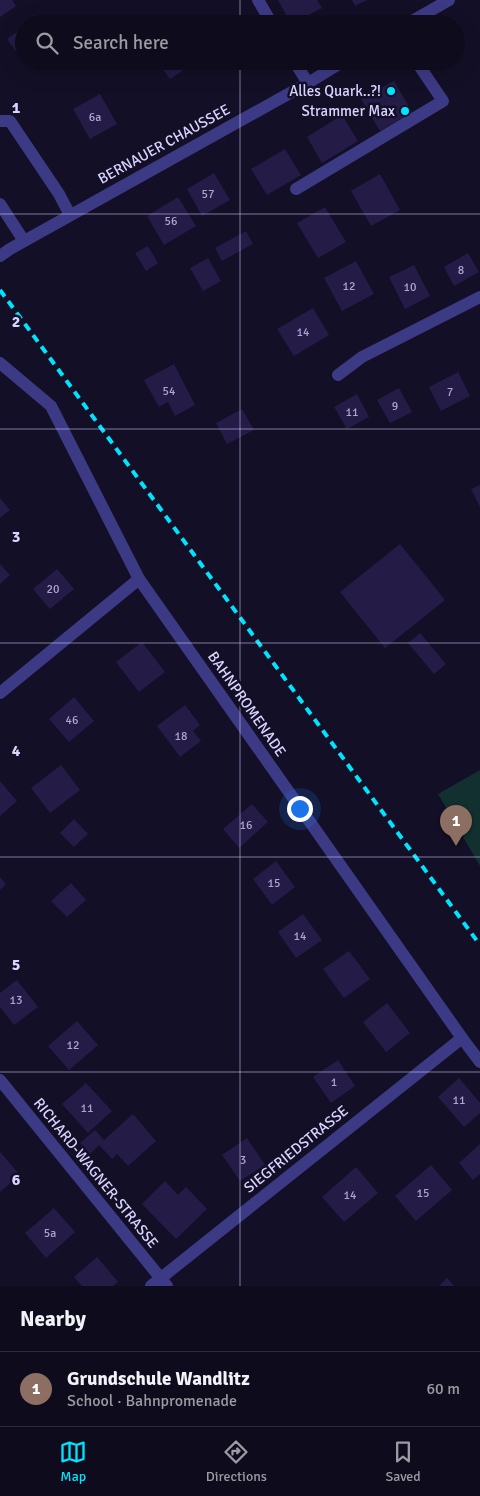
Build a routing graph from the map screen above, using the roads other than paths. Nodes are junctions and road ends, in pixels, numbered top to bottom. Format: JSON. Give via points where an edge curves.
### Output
{"nodes":[{"id":1,"x":258,"y":0,"type":"edge"},
{"id":2,"x":449,"y":0,"type":"edge"},
{"id":3,"x":267,"y":15,"type":"edge"},
{"id":4,"x":423,"y":15,"type":"edge"},
{"id":5,"x":300,"y":70,"type":"edge"},
{"id":6,"x":329,"y":70,"type":"edge"},
{"id":7,"x":422,"y":70,"type":"edge"},
{"id":8,"x":308,"y":83,"type":"junction"},
{"id":9,"x":0,"y":121,"type":"edge"},
{"id":10,"x":296,"y":189,"type":"dead end"},
{"id":11,"x":0,"y":204,"type":"edge"},
{"id":12,"x":70,"y":215,"type":"junction"},
{"id":13,"x":24,"y":241,"type":"junction"},
{"id":14,"x":0,"y":256,"type":"edge"},
{"id":15,"x":480,"y":296,"type":"edge"},
{"id":16,"x":0,"y":363,"type":"edge"},
{"id":17,"x":338,"y":375,"type":"dead end"},
{"id":18,"x":139,"y":580,"type":"junction"},
{"id":19,"x":0,"y":693,"type":"edge"},
{"id":20,"x":462,"y":1038,"type":"junction"},
{"id":21,"x":480,"y":1062,"type":"edge"},
{"id":22,"x":0,"y":1080,"type":"edge"},
{"id":23,"x":160,"y":1283,"type":"edge"}],
"edges":[{"from":1,"to":3,"type":"street"},
{"from":2,"to":4,"type":"street"},
{"from":5,"to":8,"type":"street"},
{"from":6,"to":8,"type":"street","name":"BERNAUER CHAUSSEE"},
{"from":7,"to":10,"type":"street","via":[[443,101]]},
{"from":8,"to":12,"type":"street","name":"BERNAUER CHAUSSEE"},
{"from":9,"to":12,"type":"street","via":[[10,121]]},
{"from":11,"to":13,"type":"street"},
{"from":12,"to":13,"type":"street","name":"BERNAUER CHAUSSEE"},
{"from":13,"to":14,"type":"street","name":"BERNAUER CHAUSSEE"},
{"from":15,"to":17,"type":"street","via":[[362,357]]},
{"from":16,"to":18,"type":"street","name":"BAHNPROMENADE","via":[[51,406]]},
{"from":18,"to":19,"type":"street"},
{"from":18,"to":20,"type":"street","name":"BAHNPROMENADE"},
{"from":20,"to":21,"type":"street","name":"BAHNPROMENADE"},
{"from":20,"to":23,"type":"street","name":"SIEGFRIEDSTRASSE"},
{"from":22,"to":23,"type":"street","name":"RICHARD-WAGNER-STRASSE"}]}
